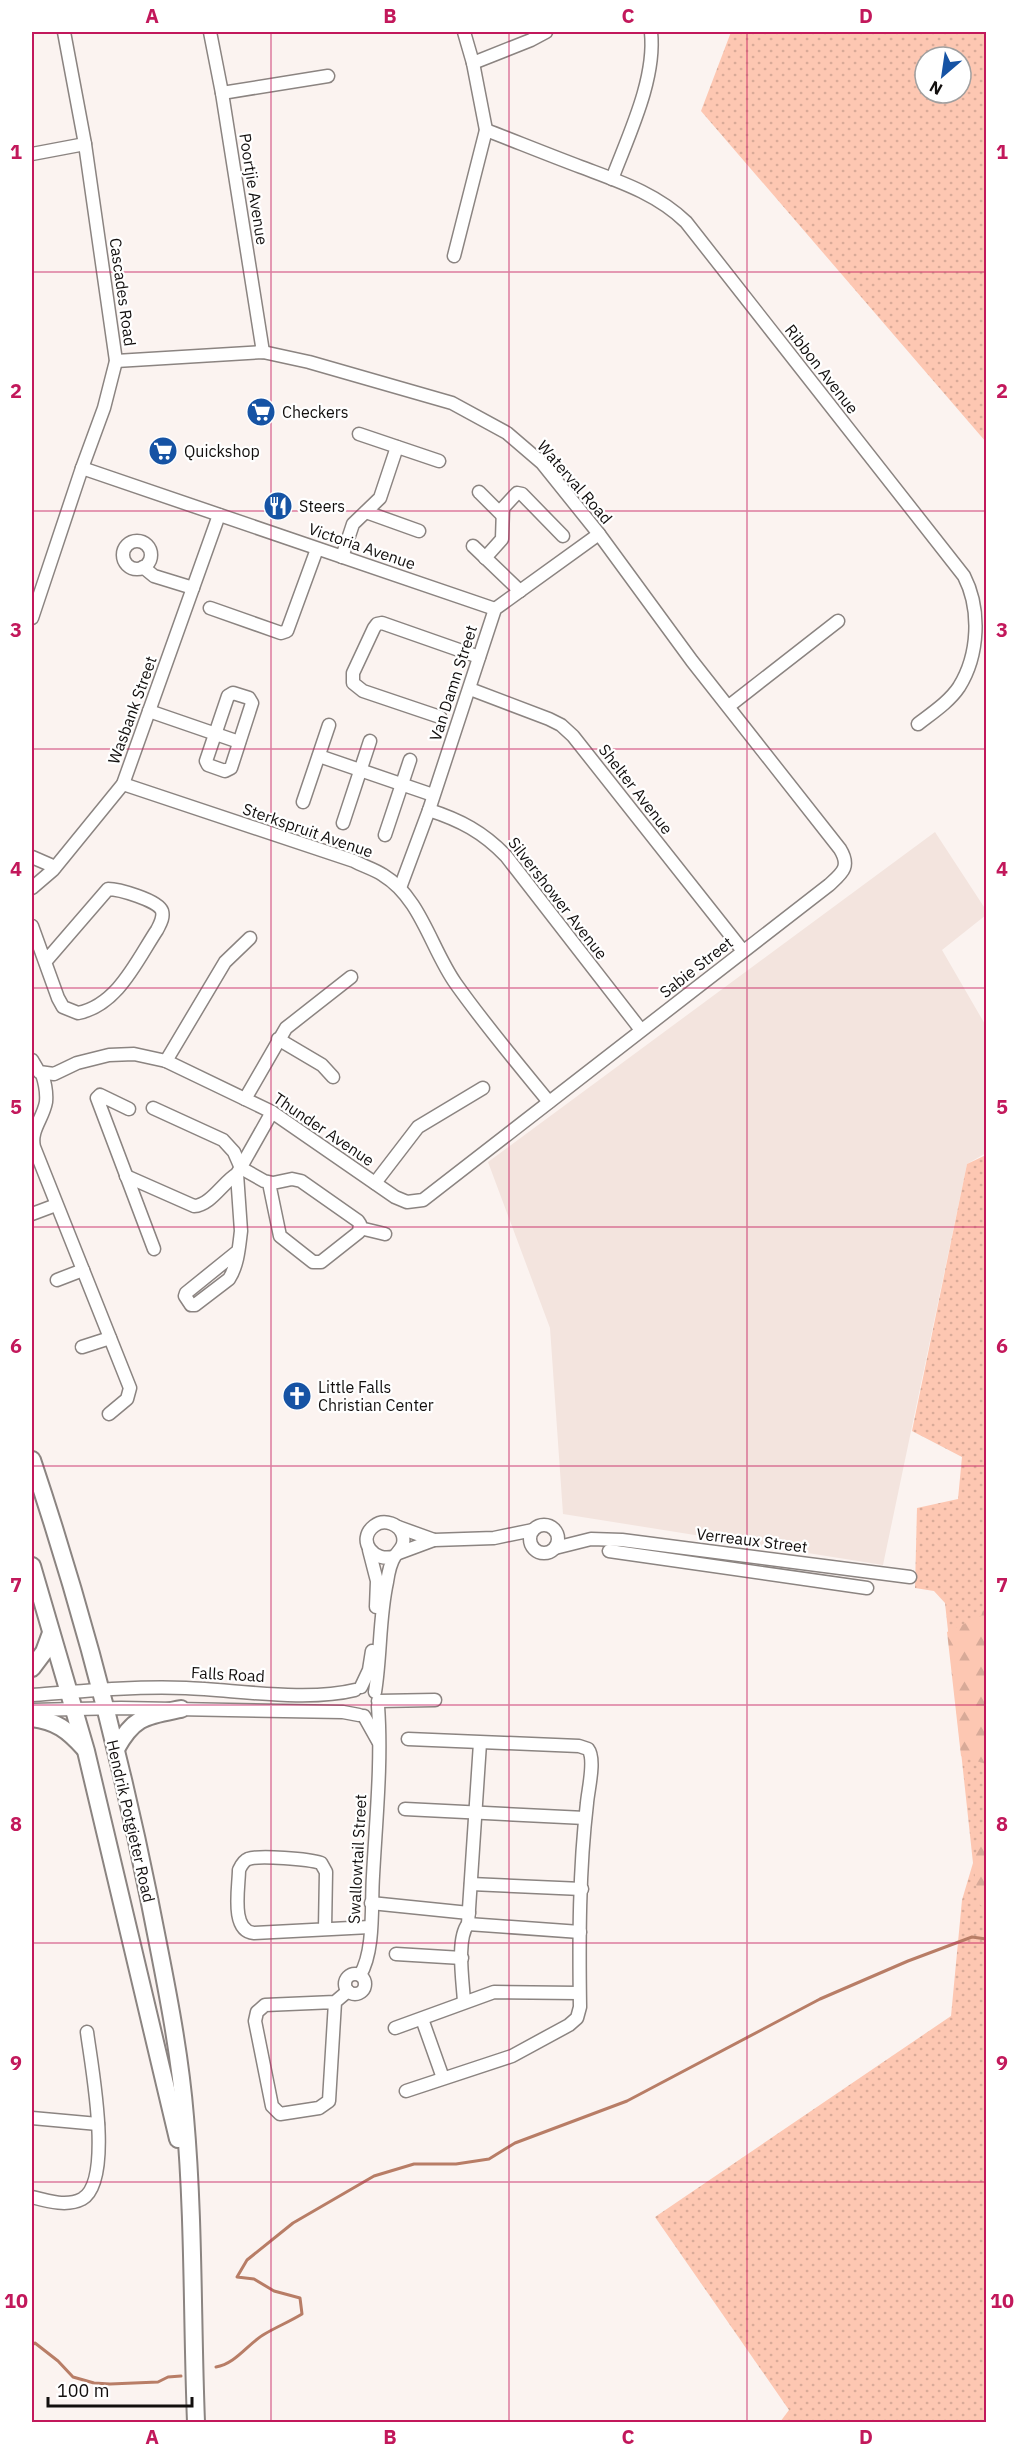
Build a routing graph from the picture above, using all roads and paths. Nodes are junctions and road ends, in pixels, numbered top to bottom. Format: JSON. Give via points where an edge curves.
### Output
{"nodes":[{"id":1,"x":64,"y":32,"type":"edge"},
{"id":2,"x":210,"y":32,"type":"edge"},
{"id":3,"x":464,"y":32,"type":"edge"},
{"id":4,"x":546,"y":32,"type":"edge"},
{"id":5,"x":651,"y":32,"type":"edge"},
{"id":6,"x":473,"y":63,"type":"junction"},
{"id":7,"x":328,"y":76,"type":"dead end"},
{"id":8,"x":222,"y":93,"type":"junction"},
{"id":9,"x":486,"y":130,"type":"junction"},
{"id":10,"x":85,"y":144,"type":"junction"},
{"id":11,"x":32,"y":154,"type":"edge"},
{"id":12,"x":612,"y":179,"type":"junction"},
{"id":13,"x":454,"y":256,"type":"dead end"},
{"id":14,"x":263,"y":352,"type":"junction"},
{"id":15,"x":116,"y":361,"type":"junction"},
{"id":16,"x":359,"y":434,"type":"dead end"},
{"id":17,"x":398,"y":447,"type":"junction"},
{"id":18,"x":439,"y":461,"type":"dead end"},
{"id":19,"x":82,"y":468,"type":"junction"},
{"id":20,"x":479,"y":492,"type":"dead end"},
{"id":21,"x":366,"y":512,"type":"junction"},
{"id":22,"x":219,"y":515,"type":"junction"},
{"id":23,"x":502,"y":515,"type":"junction"},
{"id":24,"x":419,"y":531,"type":"dead end"},
{"id":25,"x":599,"y":534,"type":"junction"},
{"id":26,"x":563,"y":536,"type":"dead end"},
{"id":27,"x":473,"y":546,"type":"dead end"},
{"id":28,"x":317,"y":549,"type":"junction"},
{"id":29,"x":342,"y":557,"type":"junction"},
{"id":30,"x":485,"y":558,"type":"junction"},
{"id":31,"x":142,"y":567,"type":"dead end"},
{"id":32,"x":193,"y":588,"type":"junction"},
{"id":33,"x":520,"y":591,"type":"junction"},
{"id":34,"x":210,"y":608,"type":"dead end"},
{"id":35,"x":495,"y":609,"type":"junction"},
{"id":36,"x":32,"y":617,"type":"edge"},
{"id":37,"x":838,"y":621,"type":"dead end"},
{"id":38,"x":479,"y":657,"type":"junction"},
{"id":39,"x":470,"y":689,"type":"junction"},
{"id":40,"x":729,"y":706,"type":"junction"},
{"id":41,"x":149,"y":711,"type":"junction"},
{"id":42,"x":440,"y":717,"type":"dead end"},
{"id":43,"x":918,"y":724,"type":"dead end"},
{"id":44,"x":329,"y":725,"type":"dead end"},
{"id":45,"x":215,"y":734,"type":"junction"},
{"id":46,"x":370,"y":741,"type":"dead end"},
{"id":47,"x":239,"y":742,"type":"junction"},
{"id":48,"x":319,"y":756,"type":"junction"},
{"id":49,"x":410,"y":760,"type":"dead end"},
{"id":50,"x":360,"y":770,"type":"junction"},
{"id":51,"x":123,"y":784,"type":"junction"},
{"id":52,"x":403,"y":785,"type":"junction"},
{"id":53,"x":433,"y":795,"type":"junction"},
{"id":54,"x":303,"y":802,"type":"dead end"},
{"id":55,"x":429,"y":810,"type":"junction"},
{"id":56,"x":343,"y":823,"type":"dead end"},
{"id":57,"x":385,"y":835,"type":"dead end"},
{"id":58,"x":840,"y":849,"type":"joint"},
{"id":59,"x":32,"y":857,"type":"edge"},
{"id":60,"x":55,"y":867,"type":"junction"},
{"id":61,"x":32,"y":888,"type":"edge"},
{"id":62,"x":400,"y":888,"type":"junction"},
{"id":63,"x":32,"y":926,"type":"edge"},
{"id":64,"x":250,"y":938,"type":"dead end"},
{"id":65,"x":743,"y":951,"type":"junction"},
{"id":66,"x":45,"y":962,"type":"junction"},
{"id":67,"x":351,"y":977,"type":"dead end"},
{"id":68,"x":641,"y":1030,"type":"junction"},
{"id":69,"x":278,"y":1039,"type":"junction"},
{"id":70,"x":32,"y":1060,"type":"edge"},
{"id":71,"x":166,"y":1061,"type":"junction"},
{"id":72,"x":48,"y":1074,"type":"junction"},
{"id":73,"x":333,"y":1077,"type":"dead end"},
{"id":74,"x":483,"y":1088,"type":"dead end"},
{"id":75,"x":245,"y":1099,"type":"junction"},
{"id":76,"x":549,"y":1102,"type":"junction"},
{"id":77,"x":153,"y":1108,"type":"dead end"},
{"id":78,"x":129,"y":1109,"type":"dead end"},
{"id":79,"x":272,"y":1112,"type":"junction"},
{"id":80,"x":32,"y":1140,"type":"edge"},
{"id":81,"x":239,"y":1171,"type":"junction"},
{"id":82,"x":126,"y":1176,"type":"junction"},
{"id":83,"x":269,"y":1183,"type":"junction"},
{"id":84,"x":375,"y":1183,"type":"junction"},
{"id":85,"x":56,"y":1204,"type":"junction"},
{"id":86,"x":32,"y":1214,"type":"edge"},
{"id":87,"x":360,"y":1228,"type":"junction"},
{"id":88,"x":385,"y":1234,"type":"dead end"},
{"id":89,"x":154,"y":1249,"type":"dead end"},
{"id":90,"x":238,"y":1251,"type":"junction"},
{"id":91,"x":83,"y":1270,"type":"junction"},
{"id":92,"x":57,"y":1280,"type":"dead end"},
{"id":93,"x":110,"y":1338,"type":"junction"},
{"id":94,"x":82,"y":1347,"type":"dead end"},
{"id":95,"x":109,"y":1414,"type":"dead end"},
{"id":96,"x":32,"y":1460,"type":"edge"},
{"id":97,"x":398,"y":1527,"type":"junction"},
{"id":98,"x":533,"y":1530,"type":"junction"},
{"id":99,"x":554,"y":1530,"type":"junction"},
{"id":100,"x":494,"y":1538,"type":"junction"},
{"id":101,"x":591,"y":1539,"type":"junction"},
{"id":102,"x":434,"y":1540,"type":"junction"},
{"id":103,"x":555,"y":1548,"type":"junction"},
{"id":104,"x":369,"y":1549,"type":"junction"},
{"id":105,"x":533,"y":1549,"type":"junction"},
{"id":106,"x":609,"y":1551,"type":"dead end"},
{"id":107,"x":397,"y":1555,"type":"junction"},
{"id":108,"x":32,"y":1566,"type":"edge"},
{"id":109,"x":910,"y":1577,"type":"dead end"},
{"id":110,"x":867,"y":1588,"type":"dead end"},
{"id":111,"x":51,"y":1633,"type":"junction"},
{"id":112,"x":32,"y":1668,"type":"edge"},
{"id":113,"x":100,"y":1689,"type":"junction"},
{"id":114,"x":358,"y":1689,"type":"junction"},
{"id":115,"x":69,"y":1691,"type":"junction"},
{"id":116,"x":272,"y":1693,"type":"junction"},
{"id":117,"x":32,"y":1695,"type":"edge"},
{"id":118,"x":377,"y":1699,"type":"junction"},
{"id":119,"x":435,"y":1700,"type":"dead end"},
{"id":120,"x":74,"y":1708,"type":"junction"},
{"id":121,"x":105,"y":1708,"type":"junction"},
{"id":122,"x":181,"y":1709,"type":"junction"},
{"id":123,"x":32,"y":1710,"type":"edge"},
{"id":124,"x":272,"y":1711,"type":"junction"},
{"id":125,"x":361,"y":1715,"type":"junction"},
{"id":126,"x":32,"y":1719,"type":"edge"},
{"id":127,"x":408,"y":1739,"type":"dead end"},
{"id":128,"x":379,"y":1742,"type":"junction"},
{"id":129,"x":480,"y":1743,"type":"junction"},
{"id":130,"x":116,"y":1749,"type":"junction"},
{"id":131,"x":87,"y":1751,"type":"junction"},
{"id":132,"x":405,"y":1809,"type":"dead end"},
{"id":133,"x":476,"y":1812,"type":"junction"},
{"id":134,"x":585,"y":1818,"type":"junction"},
{"id":135,"x":471,"y":1884,"type":"junction"},
{"id":136,"x":582,"y":1889,"type":"junction"},
{"id":137,"x":371,"y":1903,"type":"junction"},
{"id":138,"x":469,"y":1918,"type":"junction"},
{"id":139,"x":370,"y":1927,"type":"junction"},
{"id":140,"x":325,"y":1929,"type":"junction"},
{"id":141,"x":580,"y":1932,"type":"junction"},
{"id":142,"x":396,"y":1954,"type":"dead end"},
{"id":143,"x":462,"y":1958,"type":"junction"},
{"id":144,"x":579,"y":1993,"type":"junction"},
{"id":145,"x":335,"y":2002,"type":"junction"},
{"id":146,"x":464,"y":2002,"type":"junction"},
{"id":147,"x":422,"y":2019,"type":"junction"},
{"id":148,"x":395,"y":2028,"type":"dead end"},
{"id":149,"x":87,"y":2032,"type":"dead end"},
{"id":150,"x":443,"y":2078,"type":"junction"},
{"id":151,"x":406,"y":2091,"type":"dead end"},
{"id":152,"x":32,"y":2118,"type":"edge"},
{"id":153,"x":98,"y":2124,"type":"junction"},
{"id":154,"x":189,"y":2190,"type":"junction"},
{"id":155,"x":32,"y":2197,"type":"edge"},
{"id":156,"x":196,"y":2422,"type":"edge"}],
"edges":[{"from":1,"to":10,"type":"street","name":"Cascades Road"},
{"from":2,"to":8,"type":"street","name":"Poortjie Avenue"},
{"from":3,"to":6,"type":"street"},
{"from":4,"to":6,"type":"street"},
{"from":5,"to":12,"type":"street","via":[[648,78]]},
{"from":6,"to":9,"type":"street"},
{"from":7,"to":8,"type":"street"},
{"from":8,"to":14,"type":"street","name":"Poortjie Avenue"},
{"from":9,"to":12,"type":"street","name":"Ribbon Avenue"},
{"from":9,"to":13,"type":"street"},
{"from":10,"to":11,"type":"street"},
{"from":10,"to":15,"type":"street","name":"Cascades Road"},
{"from":12,"to":43,"type":"street","name":"Ribbon Avenue","via":[[664,203],[686,222],[964,576],[976,613],[969,660],[958,688]]},
{"from":14,"to":15,"type":"street","name":"Waterval Road"},
{"from":14,"to":25,"type":"street","name":"Waterval Road","via":[[392,384],[452,403],[481,417],[507,433],[542,464]]},
{"from":15,"to":19,"type":"street","name":"Cascades Road"},
{"from":16,"to":17,"type":"street"},
{"from":17,"to":18,"type":"street"},
{"from":17,"to":21,"type":"street","via":[[380,498]]},
{"from":19,"to":22,"type":"street","name":"Victoria Avenue"},
{"from":19,"to":36,"type":"street","name":"Cascades Road"},
{"from":20,"to":23,"type":"street"},
{"from":21,"to":24,"type":"street"},
{"from":21,"to":29,"type":"street","via":[[353,524]]},
{"from":22,"to":28,"type":"street","name":"Victoria Avenue"},
{"from":22,"to":32,"type":"street","name":"Wasbank Street"},
{"from":23,"to":26,"type":"street","via":[[505,505],[519,493]]},
{"from":23,"to":30,"type":"street","via":[[502,539]]},
{"from":25,"to":33,"type":"street","name":"Van Damn Street"},
{"from":25,"to":40,"type":"street","name":"Waterval Road"},
{"from":27,"to":30,"type":"street"},
{"from":28,"to":29,"type":"street","name":"Victoria Avenue"},
{"from":28,"to":34,"type":"street","via":[[287,631],[281,633]]},
{"from":29,"to":35,"type":"street","name":"Victoria Avenue"},
{"from":30,"to":33,"type":"street"},
{"from":31,"to":32,"type":"street","via":[[154,576]]},
{"from":32,"to":41,"type":"street","name":"Wasbank Street"},
{"from":33,"to":35,"type":"street","name":"Van Damn Street"},
{"from":35,"to":38,"type":"street","name":"Van Damn Street"},
{"from":37,"to":40,"type":"street"},
{"from":38,"to":39,"type":"street","name":"Van Damn Street"},
{"from":38,"to":42,"type":"street","via":[[382,623],[374,628],[353,673],[353,684]]},
{"from":39,"to":53,"type":"street","name":"Van Damn Street"},
{"from":39,"to":65,"type":"street","name":"Shelter Avenue","via":[[549,719],[573,736]]},
{"from":40,"to":58,"type":"street","name":"Waterval Road"},
{"from":41,"to":45,"type":"street"},
{"from":41,"to":51,"type":"street","name":"Wasbank Street"},
{"from":44,"to":48,"type":"street"},
{"from":45,"to":47,"type":"street"},
{"from":45,"to":47,"type":"street","via":[[206,761],[225,771],[229,770]]},
{"from":45,"to":47,"type":"street","via":[[229,694],[249,698],[252,703]]},
{"from":46,"to":50,"type":"street"},
{"from":48,"to":50,"type":"street"},
{"from":48,"to":54,"type":"street"},
{"from":49,"to":52,"type":"street"},
{"from":50,"to":52,"type":"street"},
{"from":50,"to":56,"type":"street"},
{"from":51,"to":60,"type":"street","name":"Wasbank Street"},
{"from":51,"to":62,"type":"street","name":"Sterkspruit Avenue","via":[[354,861]]},
{"from":52,"to":53,"type":"street"},
{"from":52,"to":57,"type":"street"},
{"from":53,"to":55,"type":"street","name":"Van Damn Street"},
{"from":55,"to":62,"type":"street","name":"Van Damn Street"},
{"from":55,"to":68,"type":"street","name":"Silvershower Avenue","via":[[472,827],[506,856]]},
{"from":58,"to":65,"type":"street","name":"Sabie Street","via":[[846,858],[841,874]]},
{"from":59,"to":60,"type":"street"},
{"from":60,"to":61,"type":"street","name":"Wasbank Street"},
{"from":62,"to":76,"type":"street","name":"Sterkspruit Avenue","via":[[451,977]]},
{"from":63,"to":66,"type":"street"},
{"from":64,"to":71,"type":"street","via":[[225,963]]},
{"from":65,"to":68,"type":"street","name":"Sabie Street"},
{"from":66,"to":66,"type":"street","via":[[108,889],[156,903],[162,911],[157,930],[118,988],[110,998],[85,1012],[63,1007]]},
{"from":67,"to":69,"type":"street","via":[[299,1016]]},
{"from":68,"to":76,"type":"street","name":"Sabie Street"},
{"from":69,"to":73,"type":"street","via":[[322,1065]]},
{"from":69,"to":75,"type":"street"},
{"from":70,"to":72,"type":"street","via":[[35,1068]]},
{"from":71,"to":72,"type":"street","name":"Thunder Avenue","via":[[134,1054],[109,1055]]},
{"from":71,"to":75,"type":"street","name":"Thunder Avenue"},
{"from":72,"to":80,"type":"street","via":[[45,1104]]},
{"from":74,"to":84,"type":"street","via":[[418,1127]]},
{"from":75,"to":79,"type":"street","name":"Thunder Avenue"},
{"from":76,"to":84,"type":"street","name":"Thunder Avenue","via":[[423,1200],[407,1202]]},
{"from":77,"to":81,"type":"street","via":[[222,1140],[234,1152]]},
{"from":78,"to":82,"type":"street","via":[[100,1095],[97,1098]]},
{"from":79,"to":81,"type":"street"},
{"from":79,"to":84,"type":"street","name":"Thunder Avenue"},
{"from":80,"to":85,"type":"street"},
{"from":81,"to":82,"type":"street","via":[[203,1204],[194,1206]]},
{"from":81,"to":83,"type":"street"},
{"from":81,"to":90,"type":"street"},
{"from":82,"to":89,"type":"street"},
{"from":83,"to":87,"type":"street","via":[[301,1181],[358,1221]]},
{"from":83,"to":87,"type":"street","via":[[280,1236],[315,1263],[356,1235]]},
{"from":85,"to":86,"type":"street"},
{"from":85,"to":91,"type":"street"},
{"from":87,"to":88,"type":"street"},
{"from":90,"to":90,"type":"street","via":[[186,1293],[191,1305],[229,1279]]},
{"from":91,"to":92,"type":"street"},
{"from":91,"to":93,"type":"street"},
{"from":93,"to":94,"type":"street"},
{"from":93,"to":95,"type":"street","via":[[130,1392]]},
{"from":96,"to":113,"type":"main road","name":"Hendrik Potgieter Road"},
{"from":97,"to":102,"type":"street"},
{"from":97,"to":104,"type":"street","via":[[386,1522],[374,1526],[367,1536]]},
{"from":97,"to":107,"type":"street","via":[[404,1536]]},
{"from":98,"to":99,"type":"street","via":[[541,1525]]},
{"from":98,"to":100,"type":"street"},
{"from":98,"to":105,"type":"street","via":[[529,1537]]},
{"from":99,"to":101,"type":"street","name":"Verreaux Street"},
{"from":99,"to":103,"type":"street","via":[[558,1539]]},
{"from":100,"to":102,"type":"street"},
{"from":100,"to":105,"type":"street"},
{"from":101,"to":103,"type":"street","name":"Verreaux Street"},
{"from":101,"to":109,"type":"street","name":"Verreaux Street"},
{"from":102,"to":107,"type":"street"},
{"from":103,"to":105,"type":"street","via":[[544,1554]]},
{"from":104,"to":107,"type":"street","via":[[378,1557]]},
{"from":104,"to":114,"type":"street","via":[[377,1581],[376,1608],[370,1664]]},
{"from":106,"to":110,"type":"street"},
{"from":107,"to":118,"type":"street","name":"Swallowtail Street","via":[[382,1608]]},
{"from":108,"to":111,"type":"main road","name":"Hendrik Potgieter Road"},
{"from":111,"to":112,"type":"main road"},
{"from":111,"to":115,"type":"main road","name":"Hendrik Potgieter Road"},
{"from":113,"to":115,"type":"street","name":"Falls Road"},
{"from":113,"to":116,"type":"street","name":"Falls Road"},
{"from":113,"to":121,"type":"main road","name":"Hendrik Potgieter Road"},
{"from":114,"to":116,"type":"street","name":"Falls Road","via":[[324,1695]]},
{"from":114,"to":118,"type":"street"},
{"from":114,"to":125,"type":"street","via":[[350,1696],[350,1705]]},
{"from":115,"to":117,"type":"street","name":"Falls Road"},
{"from":115,"to":120,"type":"main road","name":"Hendrik Potgieter Road"},
{"from":116,"to":124,"type":"street"},
{"from":118,"to":119,"type":"street"},
{"from":118,"to":125,"type":"street","via":[[372,1713]]},
{"from":118,"to":128,"type":"street","name":"Swallowtail Street"},
{"from":120,"to":121,"type":"street"},
{"from":120,"to":123,"type":"street"},
{"from":120,"to":131,"type":"main road","name":"Hendrik Potgieter Road"},
{"from":121,"to":122,"type":"street"},
{"from":121,"to":130,"type":"main road","name":"Hendrik Potgieter Road"},
{"from":122,"to":124,"type":"street"},
{"from":122,"to":130,"type":"main road","via":[[142,1717],[130,1727]]},
{"from":124,"to":125,"type":"street"},
{"from":125,"to":128,"type":"street"},
{"from":126,"to":131,"type":"main road","via":[[56,1723]]},
{"from":127,"to":129,"type":"street"},
{"from":128,"to":137,"type":"street","name":"Swallowtail Street"},
{"from":129,"to":133,"type":"street"},
{"from":129,"to":134,"type":"street","via":[[588,1749],[592,1760]]},
{"from":130,"to":154,"type":"main road","name":"Hendrik Potgieter Road","via":[[167,1988],[185,2116]]},
{"from":131,"to":154,"type":"main road","name":"Hendrik Potgieter Road"},
{"from":132,"to":133,"type":"street"},
{"from":133,"to":134,"type":"street"},
{"from":133,"to":135,"type":"street"},
{"from":134,"to":136,"type":"street"},
{"from":135,"to":136,"type":"street"},
{"from":135,"to":138,"type":"street"},
{"from":136,"to":141,"type":"street"},
{"from":137,"to":138,"type":"street"},
{"from":137,"to":139,"type":"street","name":"Swallowtail Street"},
{"from":138,"to":141,"type":"street"},
{"from":138,"to":143,"type":"street","via":[[463,1930]]},
{"from":139,"to":140,"type":"street"},
{"from":139,"to":145,"type":"street","name":"Swallowtail Street","via":[[367,1964],[360,1975],[348,1976],[348,1991]]},
{"from":140,"to":140,"type":"street","via":[[254,1933],[243,1928],[238,1915],[242,1864],[260,1858],[321,1863],[326,1872]]},
{"from":141,"to":144,"type":"street"},
{"from":142,"to":143,"type":"street"},
{"from":143,"to":146,"type":"street"},
{"from":144,"to":146,"type":"street","via":[[494,1992]]},
{"from":144,"to":150,"type":"street","via":[[577,2018],[569,2025],[512,2056]]},
{"from":145,"to":145,"type":"street","via":[[329,2101],[319,2108],[280,2114],[272,2106],[255,2021],[257,2012],[265,2005]]},
{"from":146,"to":147,"type":"street"},
{"from":147,"to":148,"type":"street"},
{"from":147,"to":150,"type":"street"},
{"from":149,"to":153,"type":"street"},
{"from":150,"to":151,"type":"street"},
{"from":152,"to":153,"type":"street"},
{"from":153,"to":155,"type":"street","via":[[98,2169],[83,2198],[70,2203]]},
{"from":154,"to":156,"type":"main road","name":"Hendrik Potgieter Road"}]}
